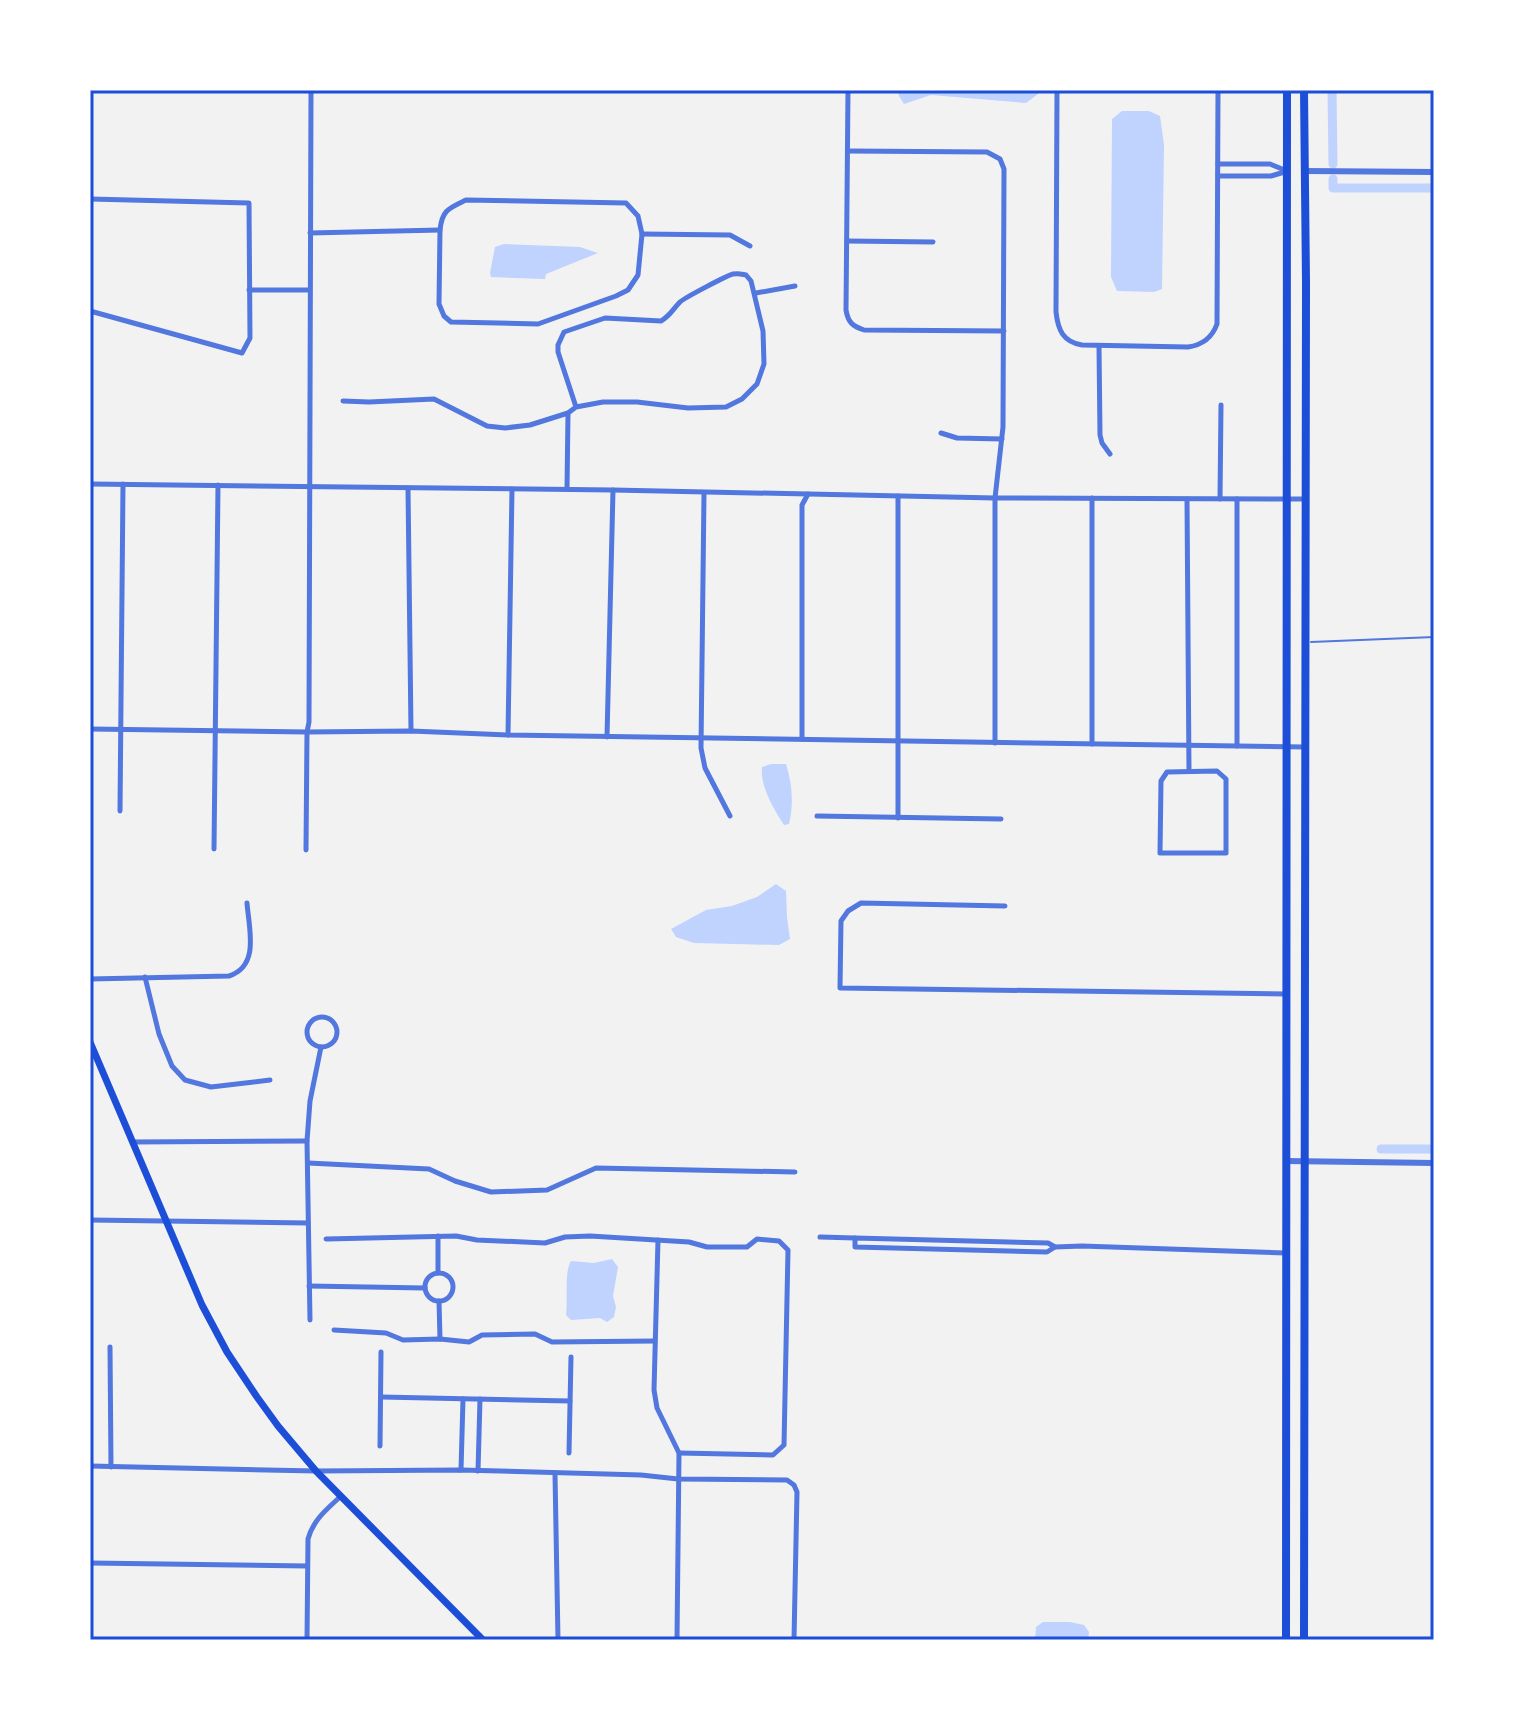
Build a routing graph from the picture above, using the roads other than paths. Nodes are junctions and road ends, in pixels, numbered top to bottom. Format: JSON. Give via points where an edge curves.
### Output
{"nodes":[{"id":1,"x":311,"y":90,"type":"edge"},
{"id":2,"x":848,"y":90,"type":"edge"},
{"id":3,"x":1057,"y":90,"type":"edge"},
{"id":4,"x":1218,"y":90,"type":"edge"},
{"id":5,"x":1287,"y":90,"type":"edge"},
{"id":6,"x":1304,"y":90,"type":"edge"},
{"id":7,"x":848,"y":151,"type":"junction"},
{"id":8,"x":1218,"y":164,"type":"junction"},
{"id":9,"x":1288,"y":171,"type":"junction"},
{"id":10,"x":1305,"y":171,"type":"junction"},
{"id":11,"x":1434,"y":172,"type":"edge"},
{"id":12,"x":1218,"y":176,"type":"junction"},
{"id":13,"x":1305,"y":194,"type":"junction"},
{"id":14,"x":90,"y":199,"type":"edge"},
{"id":15,"x":440,"y":230,"type":"junction"},
{"id":16,"x":310,"y":233,"type":"junction"},
{"id":17,"x":642,"y":234,"type":"junction"},
{"id":18,"x":847,"y":241,"type":"junction"},
{"id":19,"x":933,"y":242,"type":"dead end"},
{"id":20,"x":750,"y":246,"type":"dead end"},
{"id":21,"x":795,"y":286,"type":"dead end"},
{"id":22,"x":249,"y":290,"type":"junction"},
{"id":23,"x":309,"y":290,"type":"junction"},
{"id":24,"x":756,"y":293,"type":"junction"},
{"id":25,"x":90,"y":311,"type":"edge"},
{"id":26,"x":1004,"y":331,"type":"junction"},
{"id":27,"x":1099,"y":346,"type":"junction"},
{"id":28,"x":343,"y":401,"type":"dead end"},
{"id":29,"x":1221,"y":405,"type":"dead end"},
{"id":30,"x":576,"y":407,"type":"junction"},
{"id":31,"x":568,"y":413,"type":"junction"},
{"id":32,"x":941,"y":433,"type":"dead end"},
{"id":33,"x":1002,"y":439,"type":"junction"},
{"id":34,"x":1110,"y":454,"type":"dead end"},
{"id":35,"x":90,"y":484,"type":"edge"},
{"id":36,"x":123,"y":484,"type":"junction"},
{"id":37,"x":218,"y":485,"type":"junction"},
{"id":38,"x":310,"y":487,"type":"junction"},
{"id":39,"x":408,"y":488,"type":"junction"},
{"id":40,"x":512,"y":489,"type":"junction"},
{"id":41,"x":567,"y":489,"type":"junction"},
{"id":42,"x":613,"y":490,"type":"junction"},
{"id":43,"x":704,"y":493,"type":"junction"},
{"id":44,"x":808,"y":494,"type":"junction"},
{"id":45,"x":898,"y":496,"type":"junction"},
{"id":46,"x":995,"y":498,"type":"junction"},
{"id":47,"x":1092,"y":498,"type":"junction"},
{"id":48,"x":1187,"y":499,"type":"junction"},
{"id":49,"x":1220,"y":499,"type":"junction"},
{"id":50,"x":1237,"y":499,"type":"junction"},
{"id":51,"x":1287,"y":499,"type":"junction"},
{"id":52,"x":1306,"y":499,"type":"junction"},
{"id":53,"x":1434,"y":637,"type":"edge"},
{"id":54,"x":1305,"y":642,"type":"junction"},
{"id":55,"x":90,"y":729,"type":"edge"},
{"id":56,"x":120,"y":730,"type":"junction"},
{"id":57,"x":214,"y":731,"type":"junction"},
{"id":58,"x":411,"y":731,"type":"junction"},
{"id":59,"x":307,"y":732,"type":"junction"},
{"id":60,"x":508,"y":735,"type":"junction"},
{"id":61,"x":607,"y":737,"type":"junction"},
{"id":62,"x":702,"y":737,"type":"junction"},
{"id":63,"x":802,"y":739,"type":"junction"},
{"id":64,"x":899,"y":742,"type":"junction"},
{"id":65,"x":995,"y":743,"type":"junction"},
{"id":66,"x":1092,"y":744,"type":"junction"},
{"id":67,"x":1189,"y":745,"type":"junction"},
{"id":68,"x":1237,"y":746,"type":"junction"},
{"id":69,"x":1286,"y":747,"type":"junction"},
{"id":70,"x":1305,"y":747,"type":"junction"},
{"id":71,"x":1189,"y":771,"type":"junction"},
{"id":72,"x":120,"y":811,"type":"dead end"},
{"id":73,"x":730,"y":816,"type":"dead end"},
{"id":74,"x":817,"y":816,"type":"dead end"},
{"id":75,"x":898,"y":818,"type":"junction"},
{"id":76,"x":1001,"y":819,"type":"dead end"},
{"id":77,"x":214,"y":849,"type":"dead end"},
{"id":78,"x":306,"y":850,"type":"dead end"},
{"id":79,"x":247,"y":903,"type":"dead end"},
{"id":80,"x":1005,"y":906,"type":"dead end"},
{"id":81,"x":145,"y":977,"type":"junction"},
{"id":82,"x":90,"y":979,"type":"edge"},
{"id":83,"x":1286,"y":994,"type":"junction"},
{"id":84,"x":90,"y":1042,"type":"edge"},
{"id":85,"x":321,"y":1047,"type":"junction"},
{"id":86,"x":270,"y":1080,"type":"dead end"},
{"id":87,"x":307,"y":1141,"type":"junction"},
{"id":88,"x":132,"y":1142,"type":"junction"},
{"id":89,"x":1286,"y":1161,"type":"junction"},
{"id":90,"x":1304,"y":1161,"type":"junction"},
{"id":91,"x":308,"y":1163,"type":"junction"},
{"id":92,"x":1434,"y":1163,"type":"edge"},
{"id":93,"x":795,"y":1172,"type":"dead end"},
{"id":94,"x":90,"y":1220,"type":"edge"},
{"id":95,"x":167,"y":1222,"type":"junction"},
{"id":96,"x":308,"y":1223,"type":"junction"},
{"id":97,"x":438,"y":1236,"type":"junction"},
{"id":98,"x":820,"y":1237,"type":"dead end"},
{"id":99,"x":326,"y":1239,"type":"dead end"},
{"id":100,"x":658,"y":1240,"type":"junction"},
{"id":101,"x":1286,"y":1253,"type":"junction"},
{"id":102,"x":438,"y":1273,"type":"junction"},
{"id":103,"x":309,"y":1286,"type":"junction"},
{"id":104,"x":425,"y":1288,"type":"junction"},
{"id":105,"x":439,"y":1301,"type":"junction"},
{"id":106,"x":310,"y":1320,"type":"dead end"},
{"id":107,"x":334,"y":1330,"type":"dead end"},
{"id":108,"x":440,"y":1339,"type":"junction"},
{"id":109,"x":655,"y":1341,"type":"junction"},
{"id":110,"x":110,"y":1347,"type":"dead end"},
{"id":111,"x":381,"y":1352,"type":"dead end"},
{"id":112,"x":1286,"y":1354,"type":"junction"},
{"id":113,"x":1304,"y":1355,"type":"junction"},
{"id":114,"x":571,"y":1357,"type":"dead end"},
{"id":115,"x":381,"y":1397,"type":"junction"},
{"id":116,"x":463,"y":1399,"type":"junction"},
{"id":117,"x":480,"y":1399,"type":"junction"},
{"id":118,"x":570,"y":1401,"type":"junction"},
{"id":119,"x":380,"y":1446,"type":"dead end"},
{"id":120,"x":569,"y":1453,"type":"dead end"},
{"id":121,"x":679,"y":1453,"type":"junction"},
{"id":122,"x":90,"y":1466,"type":"edge"},
{"id":123,"x":111,"y":1467,"type":"junction"},
{"id":124,"x":461,"y":1470,"type":"junction"},
{"id":125,"x":316,"y":1471,"type":"junction"},
{"id":126,"x":478,"y":1471,"type":"junction"},
{"id":127,"x":555,"y":1474,"type":"junction"},
{"id":128,"x":678,"y":1479,"type":"junction"},
{"id":129,"x":341,"y":1496,"type":"junction"},
{"id":130,"x":90,"y":1563,"type":"edge"},
{"id":131,"x":307,"y":1566,"type":"junction"},
{"id":132,"x":307,"y":1640,"type":"edge"},
{"id":133,"x":483,"y":1640,"type":"edge"},
{"id":134,"x":558,"y":1640,"type":"edge"},
{"id":135,"x":677,"y":1640,"type":"edge"},
{"id":136,"x":794,"y":1640,"type":"edge"},
{"id":137,"x":1286,"y":1640,"type":"edge"},
{"id":138,"x":1304,"y":1640,"type":"edge"}],
"edges":[{"from":1,"to":16,"type":"street"},
{"from":2,"to":7,"type":"street"},
{"from":3,"to":27,"type":"street","via":[[1058,326],[1075,344]]},
{"from":4,"to":8,"type":"street"},
{"from":5,"to":9,"type":"main road"},
{"from":6,"to":10,"type":"main road"},
{"from":7,"to":18,"type":"street"},
{"from":7,"to":26,"type":"street","via":[[987,152],[1000,159]]},
{"from":8,"to":9,"type":"street","via":[[1270,164]]},
{"from":8,"to":12,"type":"street"},
{"from":9,"to":12,"type":"street"},
{"from":9,"to":13,"type":"main road"},
{"from":9,"to":51,"type":"main road"},
{"from":10,"to":11,"type":"street"},
{"from":10,"to":13,"type":"main road"},
{"from":12,"to":27,"type":"street","via":[[1215,329],[1208,339],[1188,347]]},
{"from":13,"to":52,"type":"main road"},
{"from":14,"to":22,"type":"street","via":[[249,203]]},
{"from":15,"to":16,"type":"street"},
{"from":15,"to":17,"type":"street","via":[[448,209],[466,200],[626,203],[638,216]]},
{"from":15,"to":17,"type":"street","via":[[439,304],[444,316],[451,322],[538,324],[628,290],[638,275]]},
{"from":16,"to":23,"type":"street"},
{"from":17,"to":20,"type":"street","via":[[730,235]]},
{"from":18,"to":19,"type":"street"},
{"from":18,"to":26,"type":"street","via":[[846,310],[856,327]]},
{"from":21,"to":24,"type":"street"},
{"from":22,"to":23,"type":"street"},
{"from":22,"to":25,"type":"street","via":[[250,338],[242,353]]},
{"from":23,"to":38,"type":"street"},
{"from":24,"to":30,"type":"street","via":[[764,364],[757,384],[742,399],[709,409],[637,402]]},
{"from":24,"to":30,"type":"street","via":[[746,275],[731,274],[690,295],[661,321],[605,318],[564,332],[558,352]]},
{"from":26,"to":33,"type":"street"},
{"from":27,"to":34,"type":"street","via":[[1099,432]]},
{"from":28,"to":31,"type":"street","via":[[434,399],[487,426],[505,428]]},
{"from":29,"to":49,"type":"street"},
{"from":30,"to":31,"type":"street"},
{"from":31,"to":41,"type":"street"},
{"from":32,"to":33,"type":"street"},
{"from":33,"to":46,"type":"street"},
{"from":35,"to":36,"type":"street"},
{"from":36,"to":37,"type":"street"},
{"from":36,"to":56,"type":"street"},
{"from":37,"to":38,"type":"street"},
{"from":37,"to":57,"type":"street"},
{"from":38,"to":39,"type":"street"},
{"from":38,"to":59,"type":"street"},
{"from":39,"to":40,"type":"street"},
{"from":39,"to":58,"type":"street"},
{"from":40,"to":41,"type":"street"},
{"from":40,"to":60,"type":"street"},
{"from":41,"to":42,"type":"street"},
{"from":42,"to":43,"type":"street"},
{"from":42,"to":61,"type":"street"},
{"from":43,"to":44,"type":"street"},
{"from":43,"to":62,"type":"street"},
{"from":44,"to":45,"type":"street"},
{"from":44,"to":63,"type":"street","via":[[802,505]]},
{"from":45,"to":46,"type":"street"},
{"from":45,"to":64,"type":"street"},
{"from":46,"to":47,"type":"street"},
{"from":46,"to":65,"type":"street"},
{"from":47,"to":48,"type":"street"},
{"from":47,"to":66,"type":"street"},
{"from":48,"to":49,"type":"street"},
{"from":48,"to":67,"type":"street"},
{"from":49,"to":50,"type":"street"},
{"from":50,"to":51,"type":"street"},
{"from":50,"to":68,"type":"street"},
{"from":51,"to":52,"type":"street"},
{"from":51,"to":69,"type":"main road"},
{"from":52,"to":54,"type":"main road"},
{"from":53,"to":54,"type":"lane"},
{"from":54,"to":70,"type":"main road"},
{"from":55,"to":56,"type":"street"},
{"from":56,"to":57,"type":"street"},
{"from":56,"to":72,"type":"street"},
{"from":57,"to":59,"type":"street"},
{"from":57,"to":77,"type":"street"},
{"from":58,"to":59,"type":"street"},
{"from":58,"to":60,"type":"street"},
{"from":59,"to":78,"type":"street"},
{"from":60,"to":61,"type":"street"},
{"from":61,"to":62,"type":"street"},
{"from":62,"to":63,"type":"street"},
{"from":62,"to":73,"type":"street","via":[[705,768]]},
{"from":63,"to":64,"type":"street"},
{"from":64,"to":65,"type":"street"},
{"from":64,"to":75,"type":"street"},
{"from":65,"to":66,"type":"street"},
{"from":66,"to":67,"type":"street"},
{"from":67,"to":68,"type":"street"},
{"from":67,"to":71,"type":"street"},
{"from":68,"to":69,"type":"street"},
{"from":69,"to":70,"type":"street"},
{"from":69,"to":83,"type":"main road"},
{"from":70,"to":90,"type":"main road"},
{"from":71,"to":71,"type":"street","via":[[1167,772],[1161,781],[1160,853],[1226,853],[1226,779],[1217,771]]},
{"from":74,"to":75,"type":"street"},
{"from":75,"to":76,"type":"street"},
{"from":79,"to":81,"type":"street","via":[[249,960],[240,972]]},
{"from":80,"to":83,"type":"street","via":[[861,903],[841,921],[840,988]]},
{"from":81,"to":82,"type":"street"},
{"from":81,"to":86,"type":"street","via":[[172,1066],[185,1080],[211,1087]]},
{"from":83,"to":89,"type":"main road"},
{"from":84,"to":88,"type":"main road"},
{"from":85,"to":85,"type":"street","via":[[337,1035],[337,1026],[323,1017],[309,1025],[307,1034]]},
{"from":85,"to":87,"type":"street"},
{"from":87,"to":88,"type":"street"},
{"from":87,"to":91,"type":"street"},
{"from":88,"to":95,"type":"main road"},
{"from":89,"to":90,"type":"street"},
{"from":89,"to":101,"type":"main road"},
{"from":90,"to":92,"type":"street"},
{"from":90,"to":113,"type":"main road"},
{"from":91,"to":93,"type":"street","via":[[429,1169],[491,1192],[547,1190],[596,1168]]},
{"from":91,"to":96,"type":"street"},
{"from":94,"to":95,"type":"street"},
{"from":95,"to":96,"type":"street"},
{"from":95,"to":125,"type":"main road","via":[[227,1352]]},
{"from":96,"to":103,"type":"street"},
{"from":97,"to":99,"type":"street"},
{"from":97,"to":100,"type":"street","via":[[545,1243],[590,1236]]},
{"from":97,"to":102,"type":"street"},
{"from":98,"to":101,"type":"street","via":[[855,1238],[855,1247],[893,1249],[1047,1252],[1082,1246]]},
{"from":100,"to":109,"type":"street"},
{"from":100,"to":121,"type":"street","via":[[747,1247],[757,1239],[779,1241],[788,1250],[784,1445],[773,1455]]},
{"from":101,"to":112,"type":"main road"},
{"from":102,"to":104,"type":"street","via":[[429,1277]]},
{"from":102,"to":105,"type":"street","via":[[453,1286],[449,1297]]},
{"from":103,"to":104,"type":"street"},
{"from":103,"to":106,"type":"street"},
{"from":104,"to":105,"type":"street"},
{"from":105,"to":108,"type":"street"},
{"from":107,"to":108,"type":"street","via":[[386,1333],[403,1340]]},
{"from":108,"to":109,"type":"street","via":[[469,1342],[482,1335],[535,1334],[552,1342]]},
{"from":109,"to":121,"type":"street","via":[[657,1408]]},
{"from":110,"to":123,"type":"street"},
{"from":111,"to":115,"type":"street"},
{"from":112,"to":113,"type":"main road"},
{"from":112,"to":137,"type":"main road"},
{"from":113,"to":138,"type":"main road"},
{"from":114,"to":118,"type":"street"},
{"from":115,"to":116,"type":"street"},
{"from":115,"to":119,"type":"street"},
{"from":116,"to":117,"type":"street"},
{"from":116,"to":124,"type":"street"},
{"from":117,"to":118,"type":"street"},
{"from":117,"to":126,"type":"street"},
{"from":118,"to":120,"type":"street"},
{"from":121,"to":128,"type":"street"},
{"from":122,"to":123,"type":"street"},
{"from":123,"to":125,"type":"street"},
{"from":124,"to":125,"type":"street"},
{"from":124,"to":126,"type":"street"},
{"from":125,"to":129,"type":"main road"},
{"from":126,"to":127,"type":"street"},
{"from":127,"to":128,"type":"street"},
{"from":127,"to":134,"type":"street"},
{"from":128,"to":135,"type":"street"},
{"from":128,"to":136,"type":"street","via":[[787,1480],[794,1485]]},
{"from":129,"to":131,"type":"street","via":[[311,1528]]},
{"from":129,"to":133,"type":"main road"},
{"from":130,"to":131,"type":"street"},
{"from":131,"to":132,"type":"street"}]}
